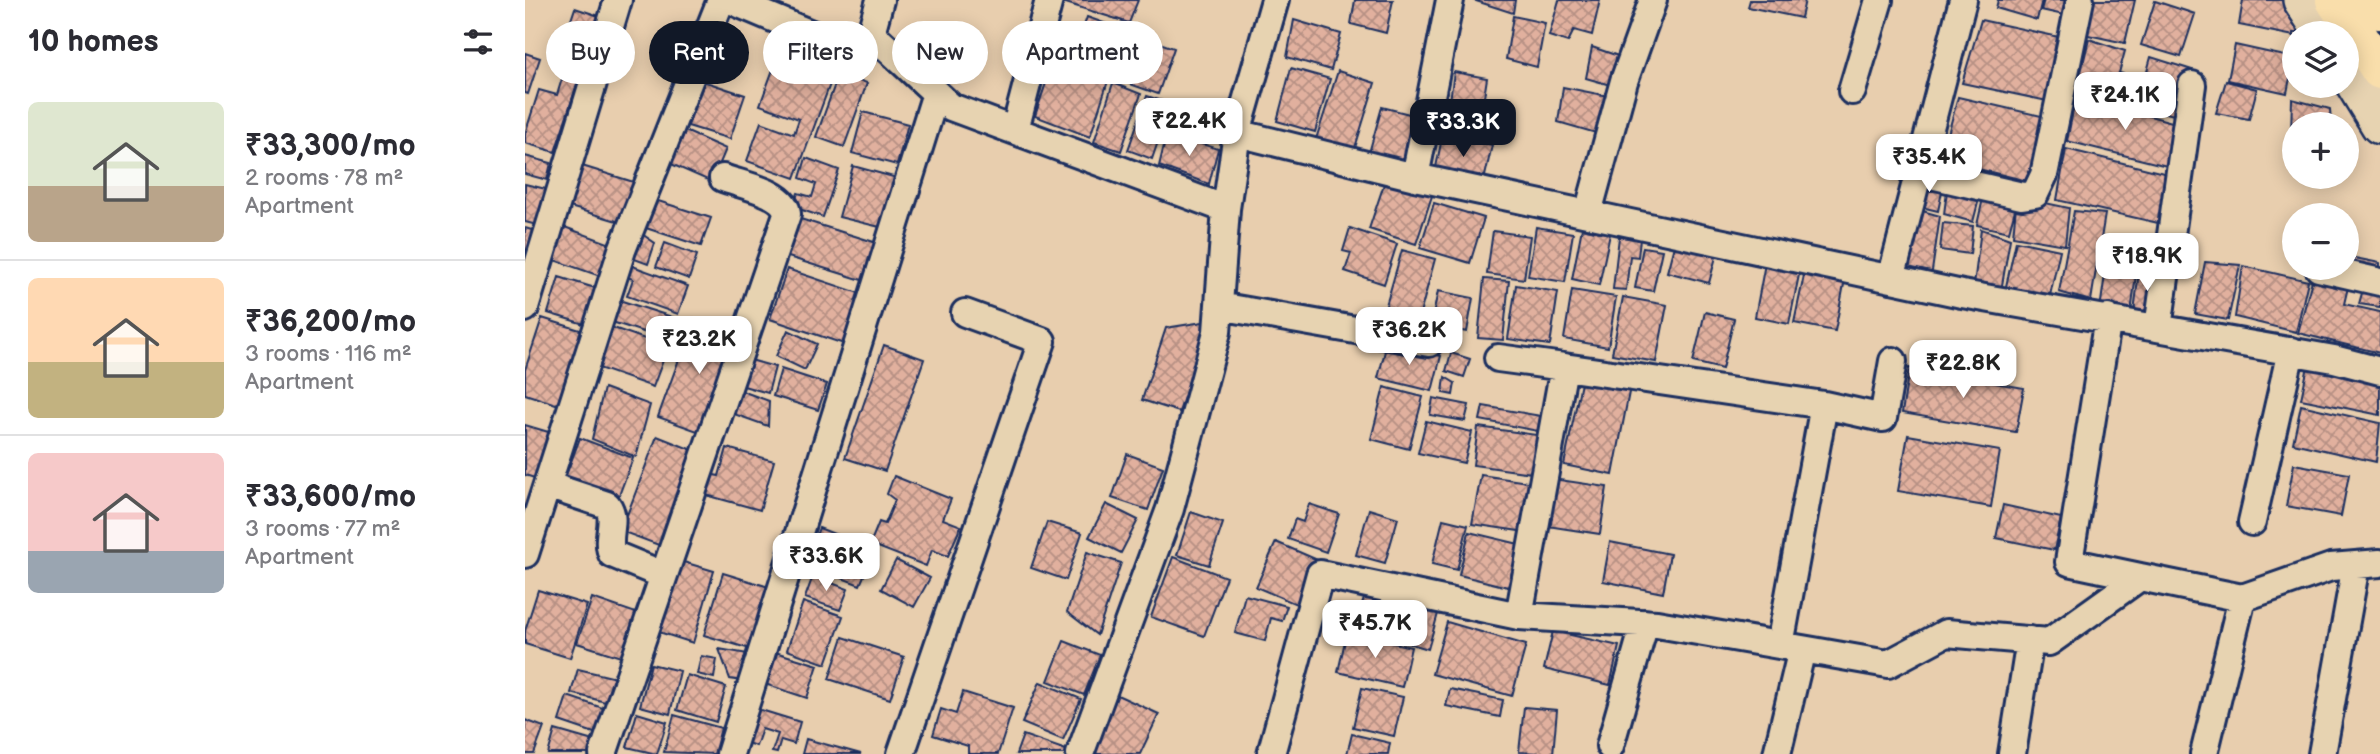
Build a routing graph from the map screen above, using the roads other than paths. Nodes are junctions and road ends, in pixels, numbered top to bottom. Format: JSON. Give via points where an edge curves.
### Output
{"nodes":[{"id":1,"x":618,"y":0,"type":"edge"},
{"id":2,"x":721,"y":0,"type":"edge"},
{"id":3,"x":730,"y":0,"type":"edge"},
{"id":4,"x":880,"y":0,"type":"edge"},
{"id":5,"x":1049,"y":0,"type":"edge"},
{"id":6,"x":1275,"y":0,"type":"edge"},
{"id":7,"x":1450,"y":0,"type":"edge"},
{"id":8,"x":1653,"y":0,"type":"edge"},
{"id":9,"x":1879,"y":0,"type":"edge"},
{"id":10,"x":1963,"y":0,"type":"edge"},
{"id":11,"x":2080,"y":0,"type":"edge"},
{"id":12,"x":2302,"y":0,"type":"edge"},
{"id":13,"x":2335,"y":0,"type":"edge"},
{"id":14,"x":2374,"y":0,"type":"edge"},
{"id":15,"x":2380,"y":10,"type":"edge"},
{"id":16,"x":780,"y":21,"type":"edge"},
{"id":17,"x":874,"y":21,"type":"edge"},
{"id":18,"x":2315,"y":21,"type":"edge"},
{"id":19,"x":878,"y":39,"type":"edge"},
{"id":20,"x":2380,"y":69,"type":"edge"},
{"id":21,"x":2192,"y":85,"type":"dead end"},
{"id":22,"x":1852,"y":91,"type":"dead end"},
{"id":23,"x":2359,"y":91,"type":"edge"},
{"id":24,"x":936,"y":93,"type":"junction"},
{"id":25,"x":2380,"y":125,"type":"edge"},
{"id":26,"x":1015,"y":130,"type":"junction"},
{"id":27,"x":1237,"y":133,"type":"junction"},
{"id":28,"x":1918,"y":172,"type":"junction"},
{"id":29,"x":1415,"y":177,"type":"junction"},
{"id":30,"x":723,"y":178,"type":"dead end"},
{"id":31,"x":1226,"y":209,"type":"junction"},
{"id":32,"x":1588,"y":213,"type":"junction"},
{"id":33,"x":2359,"y":277,"type":"edge"},
{"id":34,"x":1891,"y":279,"type":"junction"},
{"id":35,"x":2380,"y":282,"type":"edge"},
{"id":36,"x":1219,"y":306,"type":"junction"},
{"id":37,"x":525,"y":308,"type":"edge"},
{"id":38,"x":965,"y":313,"type":"dead end"},
{"id":39,"x":2108,"y":318,"type":"junction"},
{"id":40,"x":2158,"y":328,"type":"junction"},
{"id":41,"x":1429,"y":343,"type":"dead end"},
{"id":42,"x":2291,"y":351,"type":"junction"},
{"id":43,"x":1498,"y":358,"type":"dead end"},
{"id":44,"x":1893,"y":360,"type":"dead end"},
{"id":45,"x":1564,"y":367,"type":"junction"},
{"id":46,"x":2380,"y":371,"type":"edge"},
{"id":47,"x":1824,"y":405,"type":"junction"},
{"id":48,"x":547,"y":485,"type":"junction"},
{"id":49,"x":2252,"y":522,"type":"dead end"},
{"id":50,"x":525,"y":554,"type":"edge"},
{"id":51,"x":2368,"y":564,"type":"edge"},
{"id":52,"x":663,"y":575,"type":"junction"},
{"id":53,"x":2140,"y":577,"type":"junction"},
{"id":54,"x":2242,"y":598,"type":"junction"},
{"id":55,"x":1519,"y":616,"type":"junction"},
{"id":56,"x":1645,"y":623,"type":"junction"},
{"id":57,"x":2030,"y":640,"type":"junction"},
{"id":58,"x":1791,"y":647,"type":"junction"},
{"id":59,"x":1610,"y":746,"type":"dead end"},
{"id":60,"x":603,"y":754,"type":"edge"},
{"id":61,"x":730,"y":754,"type":"edge"},
{"id":62,"x":901,"y":754,"type":"edge"},
{"id":63,"x":1080,"y":754,"type":"edge"},
{"id":64,"x":1271,"y":754,"type":"edge"},
{"id":65,"x":1777,"y":754,"type":"edge"},
{"id":66,"x":2012,"y":754,"type":"edge"},
{"id":67,"x":2204,"y":754,"type":"edge"},
{"id":68,"x":2322,"y":754,"type":"edge"}],
"edges":[{"from":1,"to":37,"type":"street"},
{"from":2,"to":48,"type":"street","via":[[622,250]]},
{"from":3,"to":16,"type":"street"},
{"from":4,"to":17,"type":"street"},
{"from":5,"to":26,"type":"street"},
{"from":6,"to":27,"type":"street"},
{"from":7,"to":29,"type":"street"},
{"from":8,"to":32,"type":"street","via":[[1624,81]]},
{"from":9,"to":22,"type":"street"},
{"from":10,"to":28,"type":"street"},
{"from":11,"to":28,"type":"street","via":[[2039,191],[2022,196]]},
{"from":12,"to":18,"type":"street"},
{"from":13,"to":20,"type":"main road"},
{"from":14,"to":15,"type":"main road"},
{"from":19,"to":24,"type":"street"},
{"from":21,"to":40,"type":"street"},
{"from":23,"to":25,"type":"street"},
{"from":24,"to":26,"type":"street","via":[[951,107]]},
{"from":24,"to":61,"type":"street"},
{"from":26,"to":31,"type":"street"},
{"from":27,"to":29,"type":"street"},
{"from":27,"to":31,"type":"street"},
{"from":28,"to":34,"type":"street"},
{"from":29,"to":32,"type":"street"},
{"from":30,"to":52,"type":"street","via":[[778,198],[786,205],[787,215]]},
{"from":31,"to":36,"type":"street"},
{"from":32,"to":34,"type":"street"},
{"from":33,"to":35,"type":"street"},
{"from":34,"to":39,"type":"street"},
{"from":36,"to":41,"type":"street"},
{"from":36,"to":63,"type":"street","via":[[1217,332],[1170,509]]},
{"from":38,"to":62,"type":"street","via":[[1041,341]]},
{"from":39,"to":40,"type":"street"},
{"from":39,"to":53,"type":"street","via":[[2070,562]]},
{"from":40,"to":42,"type":"street"},
{"from":42,"to":46,"type":"street"},
{"from":42,"to":49,"type":"street"},
{"from":43,"to":45,"type":"street"},
{"from":44,"to":47,"type":"street","via":[[1883,418]]},
{"from":45,"to":47,"type":"street"},
{"from":45,"to":55,"type":"street"},
{"from":47,"to":58,"type":"street"},
{"from":48,"to":50,"type":"street"},
{"from":48,"to":52,"type":"street","via":[[607,505],[613,518],[612,554]]},
{"from":51,"to":54,"type":"street","via":[[2331,567]]},
{"from":51,"to":68,"type":"street"},
{"from":52,"to":60,"type":"street"},
{"from":53,"to":54,"type":"street"},
{"from":53,"to":57,"type":"street","via":[[2049,642]]},
{"from":54,"to":67,"type":"street"},
{"from":55,"to":56,"type":"street"},
{"from":55,"to":64,"type":"street","via":[[1320,574]]},
{"from":56,"to":58,"type":"street"},
{"from":56,"to":59,"type":"street"},
{"from":57,"to":58,"type":"street","via":[[1946,633],[1888,664]]},
{"from":57,"to":66,"type":"street"},
{"from":58,"to":65,"type":"street"}]}
